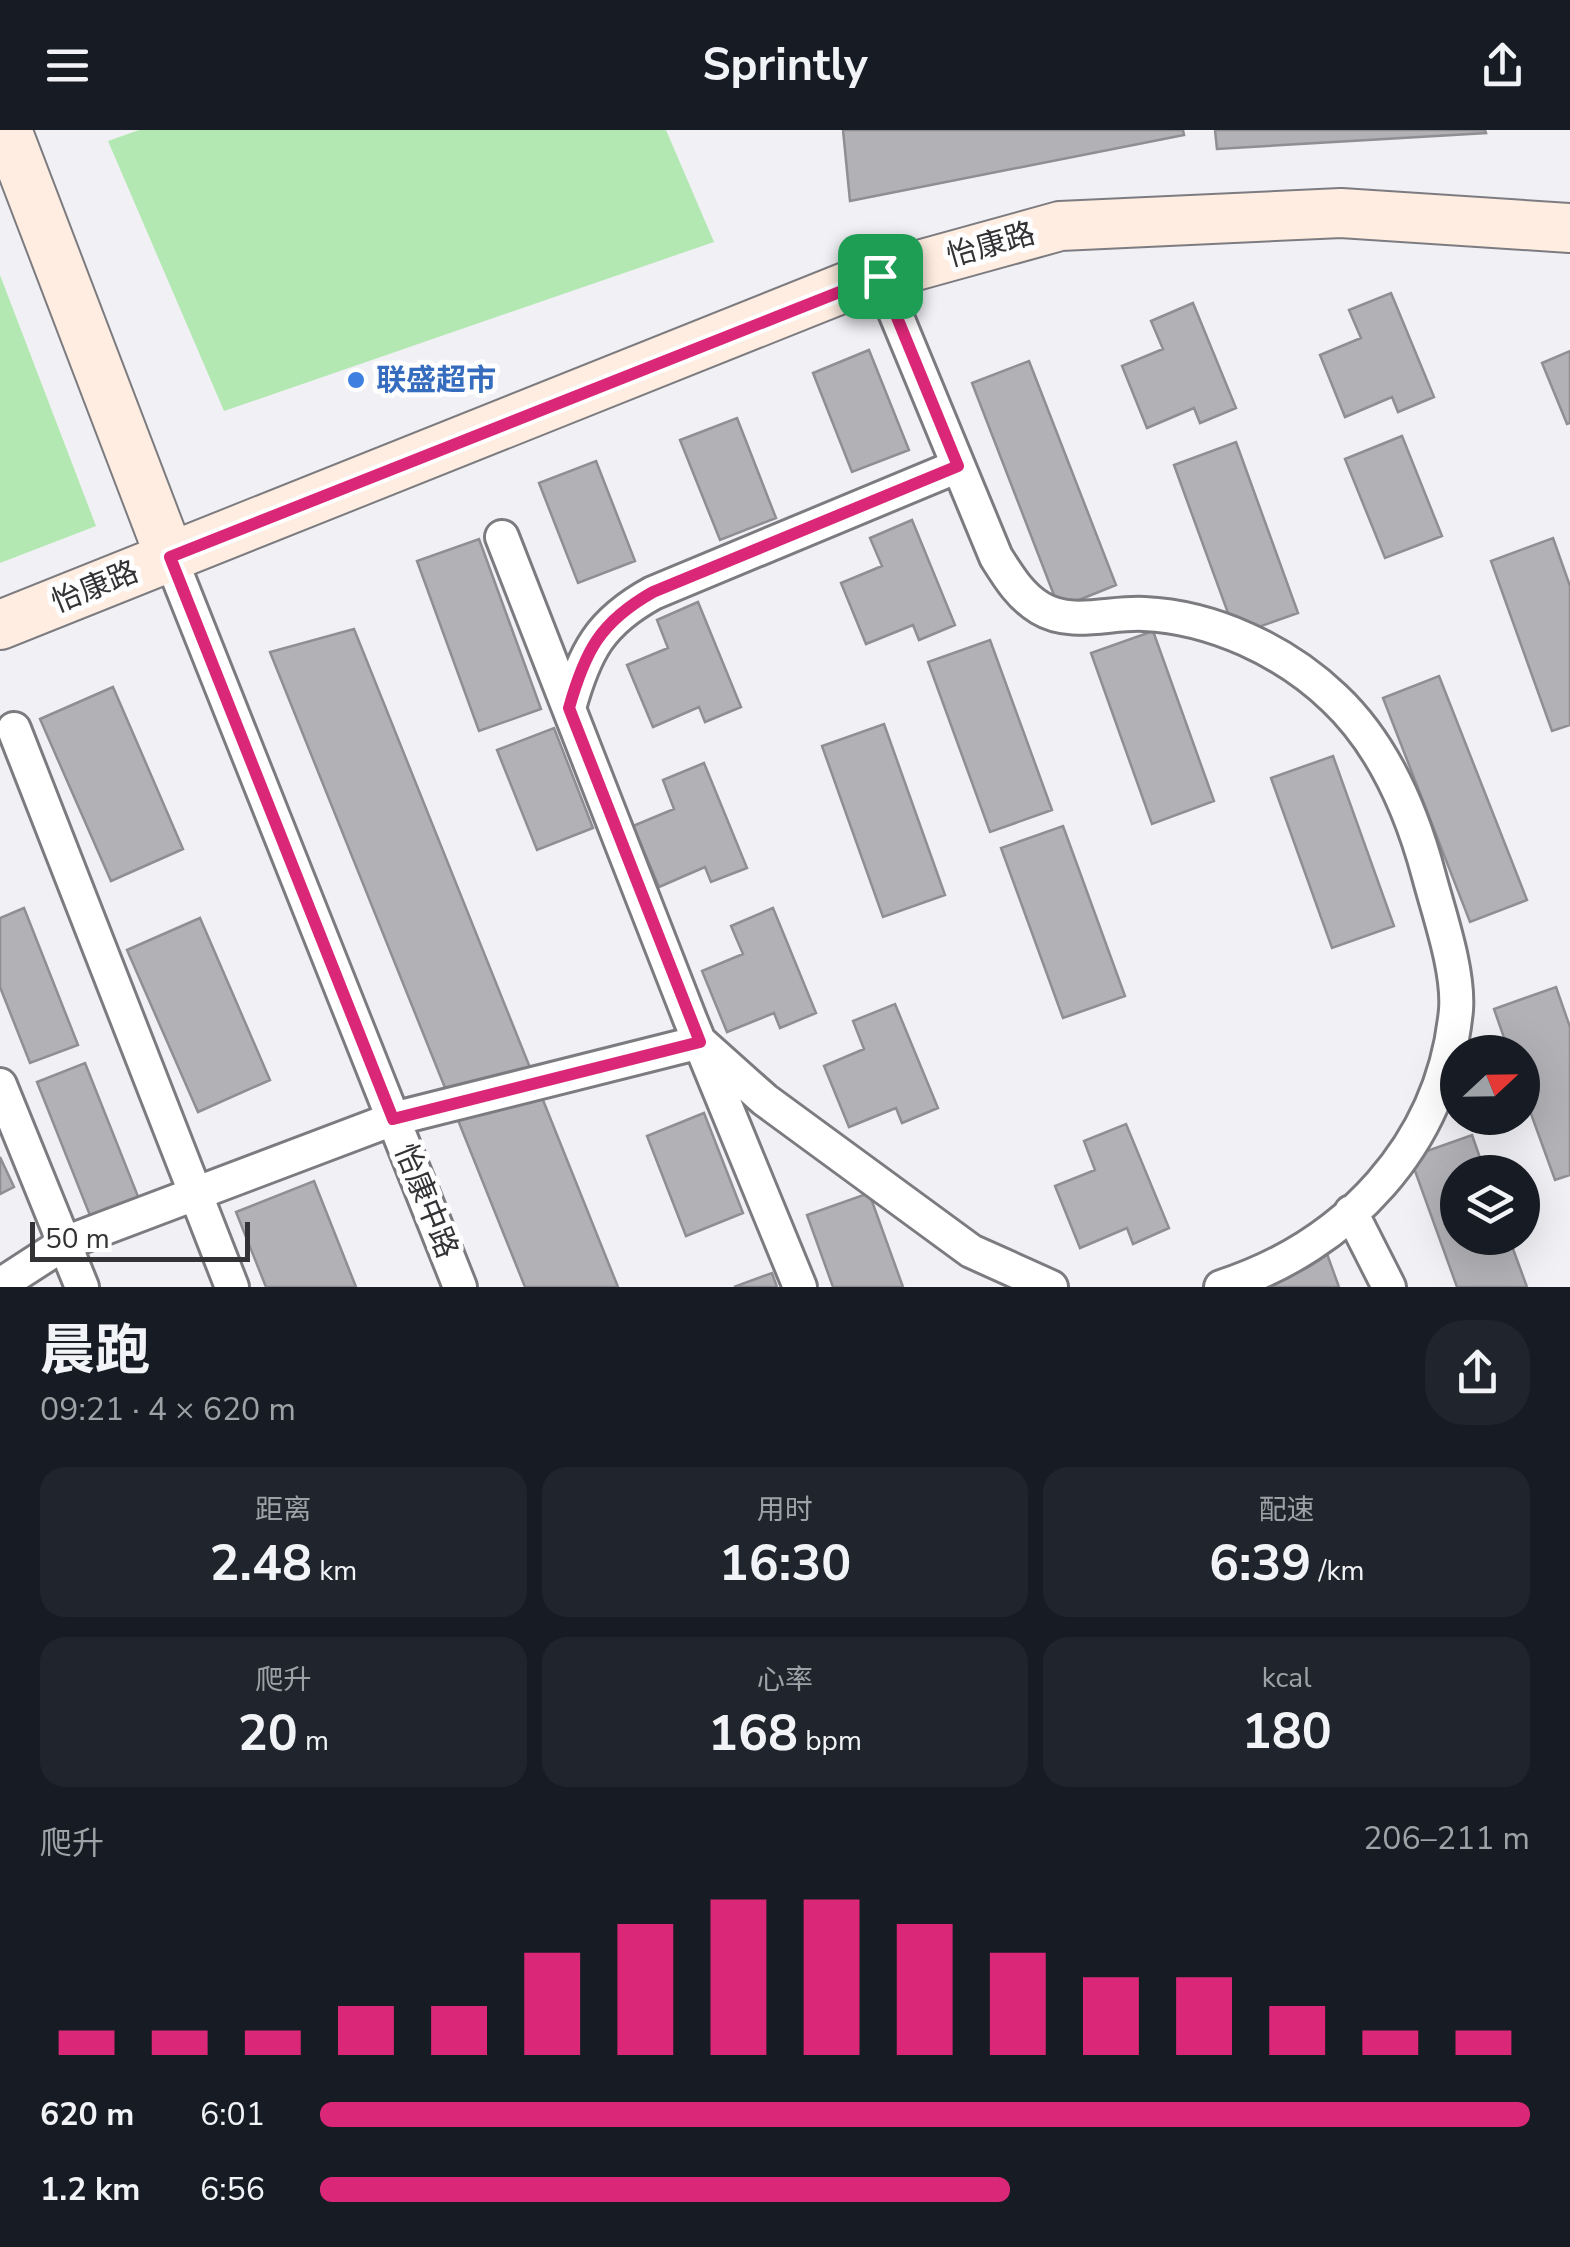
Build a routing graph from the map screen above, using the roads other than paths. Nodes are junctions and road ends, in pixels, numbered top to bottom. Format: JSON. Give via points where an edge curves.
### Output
{"nodes":[{"id":1,"x":7,"y":130,"type":"edge"},
{"id":2,"x":1570,"y":228,"type":"edge"},
{"id":3,"x":880,"y":276,"type":"junction"},
{"id":4,"x":958,"y":466,"type":"junction"},
{"id":5,"x":502,"y":537,"type":"dead end"},
{"id":6,"x":170,"y":557,"type":"junction"},
{"id":7,"x":0,"y":625,"type":"edge"},
{"id":8,"x":569,"y":708,"type":"junction"},
{"id":9,"x":14,"y":729,"type":"dead end"},
{"id":10,"x":700,"y":1042,"type":"junction"},
{"id":11,"x":0,"y":1085,"type":"edge"},
{"id":12,"x":393,"y":1119,"type":"junction"},
{"id":13,"x":198,"y":1196,"type":"junction"},
{"id":14,"x":1351,"y":1212,"type":"junction"},
{"id":15,"x":65,"y":1243,"type":"junction"},
{"id":16,"x":0,"y":1285,"type":"edge"},
{"id":17,"x":82,"y":1287,"type":"edge"},
{"id":18,"x":232,"y":1287,"type":"edge"},
{"id":19,"x":460,"y":1287,"type":"edge"},
{"id":20,"x":800,"y":1287,"type":"edge"},
{"id":21,"x":1051,"y":1287,"type":"edge"},
{"id":22,"x":1221,"y":1287,"type":"edge"},
{"id":23,"x":1390,"y":1287,"type":"edge"}],
"edges":[{"from":1,"to":6,"type":"street"},
{"from":2,"to":3,"type":"street","name":"怡康路","via":[[1342,213],[1060,226]]},
{"from":3,"to":4,"type":"street"},
{"from":3,"to":6,"type":"street","name":"怡康路"},
{"from":4,"to":8,"type":"street","via":[[625,608],[598,635]]},
{"from":4,"to":14,"type":"street","via":[[996,557],[1039,608],[1064,618],[1145,614],[1214,626],[1285,658],[1335,699],[1376,748],[1425,861],[1456,1006],[1444,1074],[1416,1139],[1380,1189]]},
{"from":5,"to":8,"type":"street"},
{"from":6,"to":7,"type":"street","name":"怡康路"},
{"from":6,"to":12,"type":"street","name":"怡康中路"},
{"from":8,"to":10,"type":"street"},
{"from":9,"to":13,"type":"street"},
{"from":10,"to":12,"type":"street"},
{"from":10,"to":20,"type":"street"},
{"from":10,"to":21,"type":"street","via":[[765,1100],[971,1251]]},
{"from":11,"to":15,"type":"street"},
{"from":12,"to":13,"type":"street"},
{"from":12,"to":19,"type":"street","name":"怡康中路"},
{"from":13,"to":15,"type":"street"},
{"from":13,"to":18,"type":"street"},
{"from":14,"to":22,"type":"street","via":[[1254,1276]]},
{"from":14,"to":23,"type":"street"},
{"from":15,"to":16,"type":"street"},
{"from":15,"to":17,"type":"street"}]}
